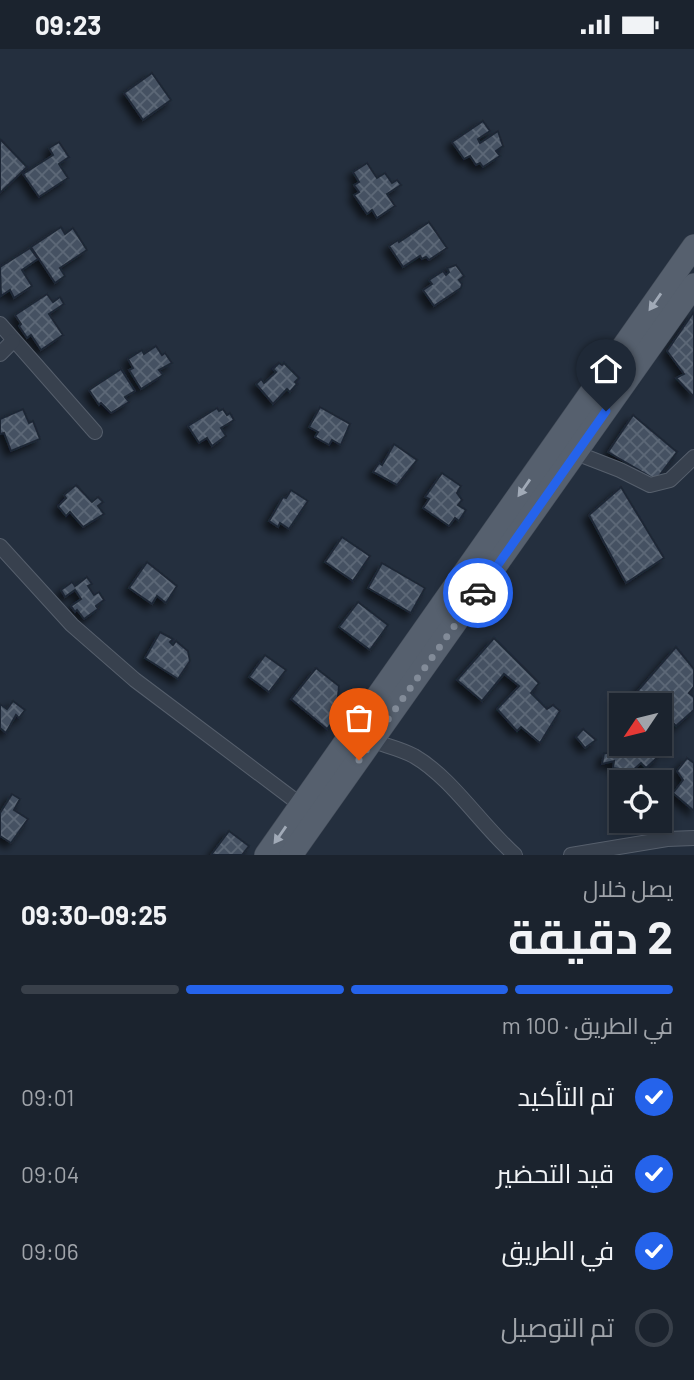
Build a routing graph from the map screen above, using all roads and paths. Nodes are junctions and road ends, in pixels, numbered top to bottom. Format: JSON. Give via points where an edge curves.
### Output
{"nodes":[{"id":1,"x":694,"y":246,"type":"edge"},
{"id":2,"x":694,"y":285,"type":"edge"},
{"id":3,"x":0,"y":324,"type":"edge"},
{"id":4,"x":13,"y":341,"type":"junction"},
{"id":5,"x":0,"y":354,"type":"edge"},
{"id":6,"x":95,"y":432,"type":"dead end"},
{"id":7,"x":576,"y":453,"type":"junction"},
{"id":8,"x":694,"y":457,"type":"edge"},
{"id":9,"x":0,"y":546,"type":"edge"},
{"id":10,"x":373,"y":741,"type":"junction"},
{"id":11,"x":301,"y":805,"type":"junction"},
{"id":12,"x":694,"y":838,"type":"edge"},
{"id":13,"x":266,"y":855,"type":"edge"},
{"id":14,"x":291,"y":855,"type":"edge"},
{"id":15,"x":515,"y":855,"type":"edge"},
{"id":16,"x":571,"y":855,"type":"edge"}],
"edges":[{"from":1,"to":11,"type":"main road","one_way":true},
{"from":2,"to":7,"type":"main road"},
{"from":3,"to":4,"type":"street"},
{"from":4,"to":5,"type":"street"},
{"from":4,"to":6,"type":"street"},
{"from":7,"to":8,"type":"street","via":[[650,485],[670,480]]},
{"from":7,"to":10,"type":"main road"},
{"from":9,"to":11,"type":"street","via":[[72,625],[124,671]]},
{"from":10,"to":14,"type":"main road"},
{"from":10,"to":15,"type":"street","via":[[429,767]]},
{"from":11,"to":13,"type":"main road","one_way":true},
{"from":12,"to":16,"type":"street"}]}
